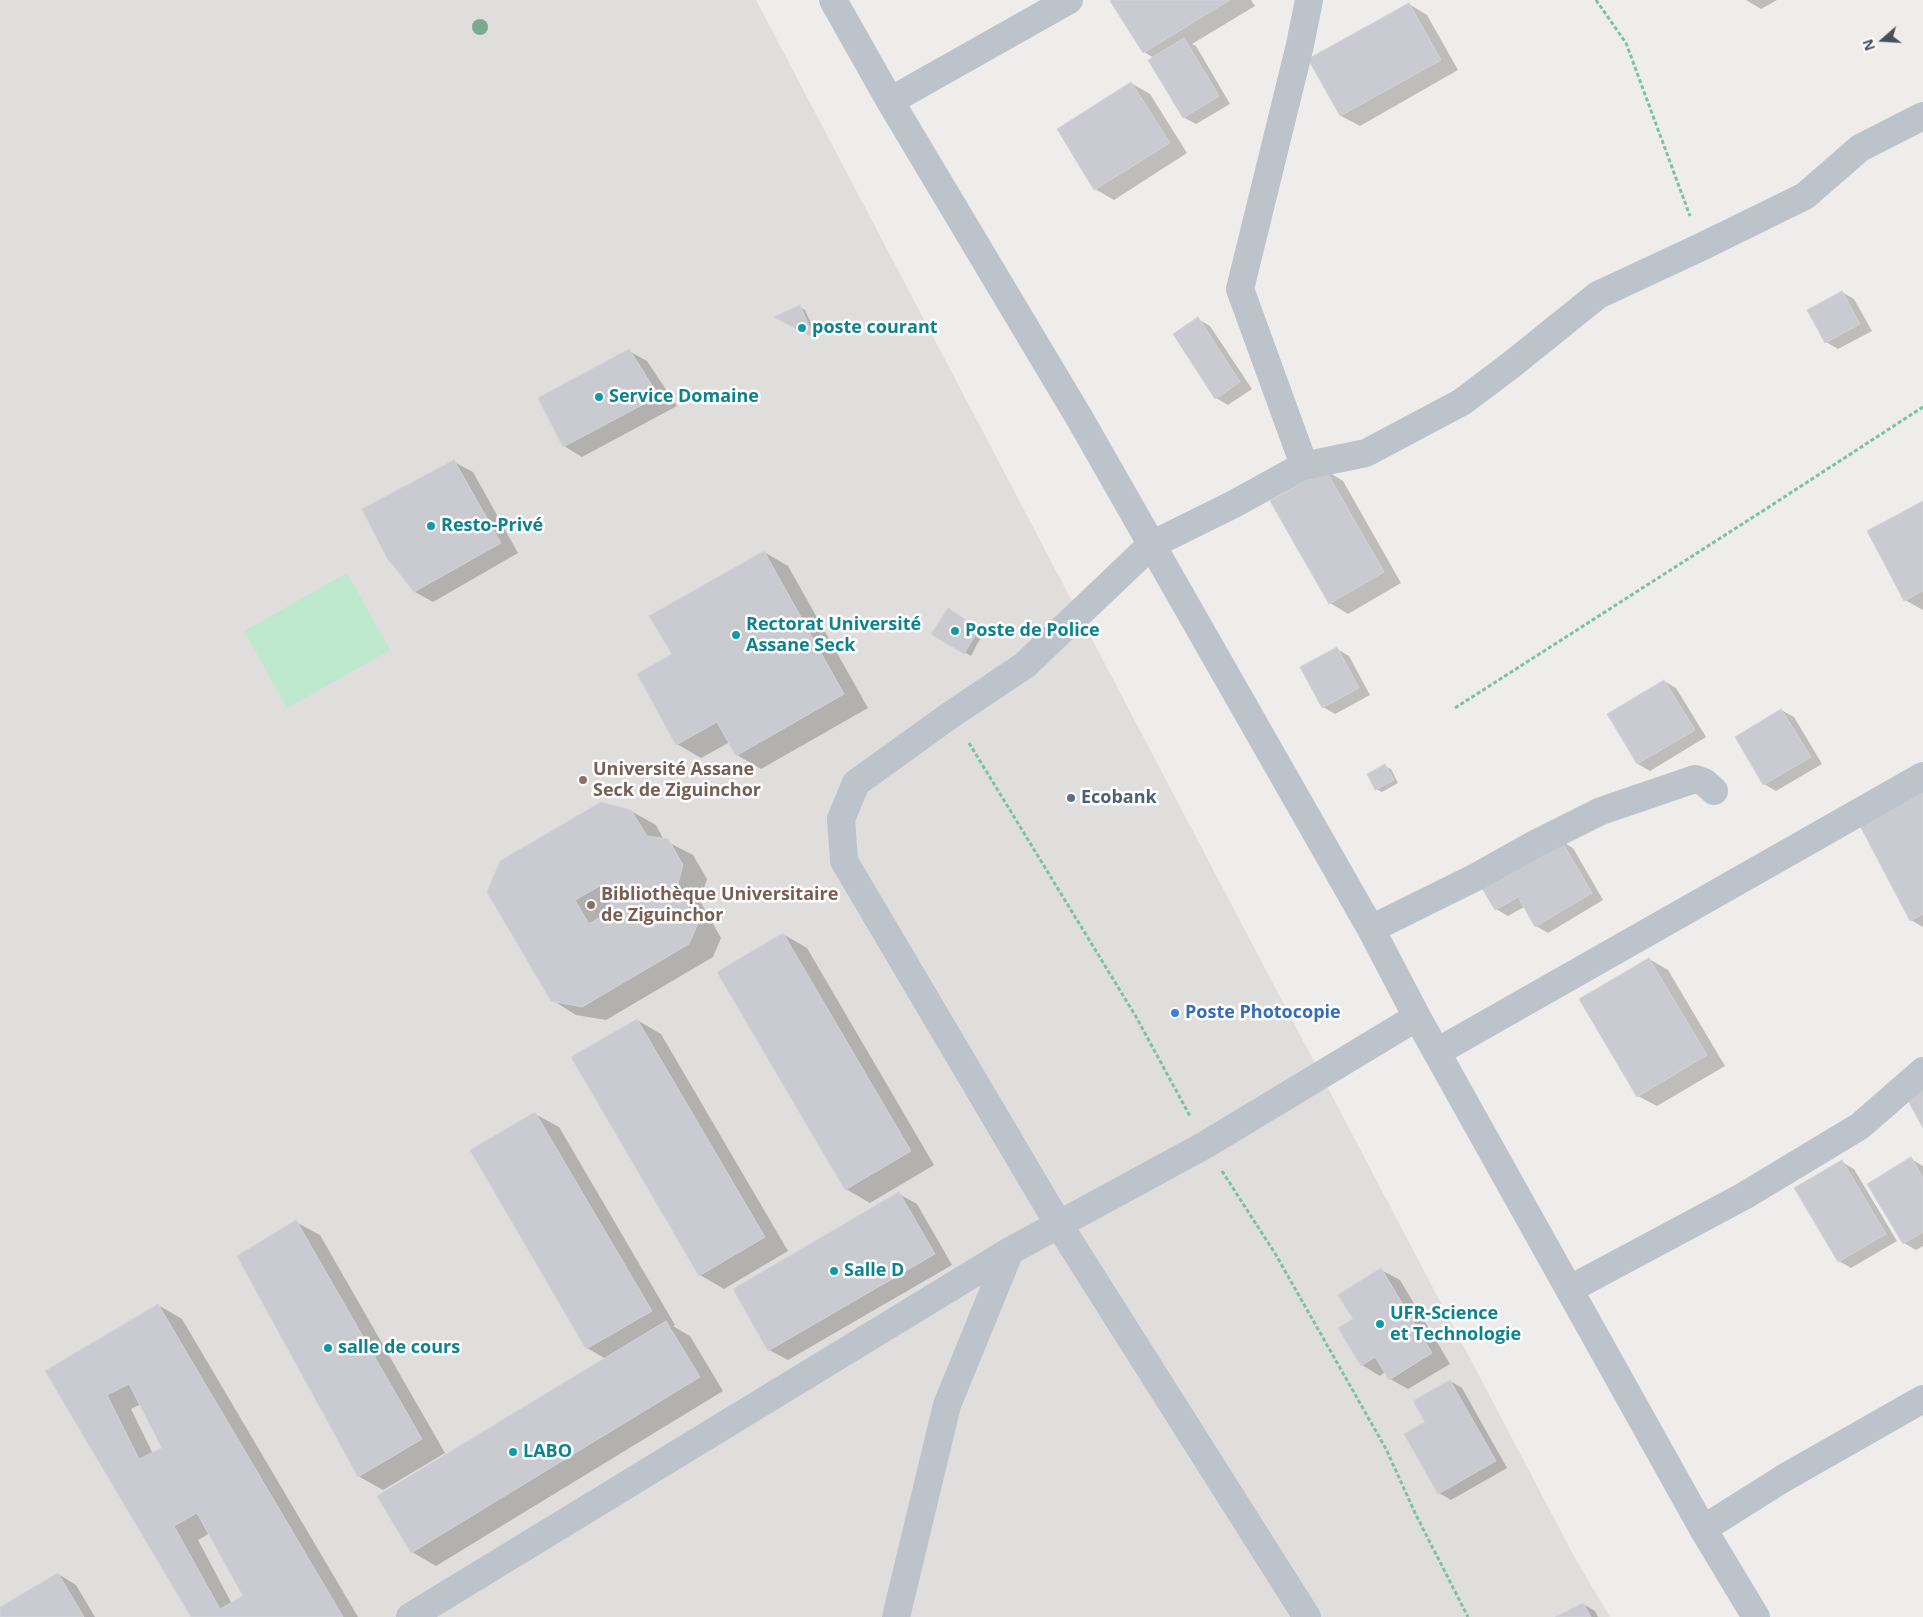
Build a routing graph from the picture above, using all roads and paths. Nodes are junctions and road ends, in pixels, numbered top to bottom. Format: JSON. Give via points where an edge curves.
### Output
{"nodes":[{"id":1,"x":833,"y":0,"type":"edge"},
{"id":2,"x":1069,"y":0,"type":"edge"},
{"id":3,"x":1308,"y":0,"type":"edge"},
{"id":4,"x":1596,"y":0,"type":"edge"},
{"id":5,"x":890,"y":101,"type":"junction"},
{"id":6,"x":1923,"y":116,"type":"edge"},
{"id":7,"x":1701,"y":247,"type":"junction"},
{"id":8,"x":1923,"y":407,"type":"edge"},
{"id":9,"x":1304,"y":466,"type":"junction"},
{"id":10,"x":1151,"y":545,"type":"junction"},
{"id":11,"x":1455,"y":708,"type":"dead end"},
{"id":12,"x":1923,"y":776,"type":"edge"},
{"id":13,"x":1714,"y":791,"type":"dead end"},
{"id":14,"x":1370,"y":929,"type":"junction"},
{"id":15,"x":1417,"y":1017,"type":"junction"},
{"id":16,"x":1437,"y":1052,"type":"junction"},
{"id":17,"x":1923,"y":1071,"type":"edge"},
{"id":18,"x":1059,"y":1225,"type":"junction"},
{"id":19,"x":1010,"y":1251,"type":"junction"},
{"id":20,"x":1570,"y":1289,"type":"junction"},
{"id":21,"x":1923,"y":1399,"type":"edge"},
{"id":22,"x":1703,"y":1529,"type":"junction"},
{"id":23,"x":410,"y":1617,"type":"edge"},
{"id":24,"x":896,"y":1617,"type":"edge"},
{"id":25,"x":1307,"y":1617,"type":"edge"},
{"id":26,"x":1756,"y":1617,"type":"edge"}],
"edges":[{"from":1,"to":5,"type":"street"},
{"from":2,"to":5,"type":"street"},
{"from":3,"to":9,"type":"street","via":[[1240,290]]},
{"from":4,"to":7,"type":"path","via":[[1626,43]]},
{"from":5,"to":10,"type":"street"},
{"from":6,"to":7,"type":"street","via":[[1860,148],[1805,196]]},
{"from":7,"to":9,"type":"street","via":[[1598,294],[1462,402],[1366,453]]},
{"from":8,"to":11,"type":"path"},
{"from":9,"to":10,"type":"street"},
{"from":10,"to":14,"type":"street"},
{"from":10,"to":18,"type":"street","via":[[1025,665],[856,783],[841,819],[844,861]]},
{"from":12,"to":16,"type":"street"},
{"from":13,"to":14,"type":"street","via":[[1695,779],[1601,811]]},
{"from":14,"to":15,"type":"street"},
{"from":15,"to":16,"type":"street"},
{"from":15,"to":18,"type":"street","via":[[1205,1145]]},
{"from":16,"to":20,"type":"street"},
{"from":17,"to":20,"type":"street","via":[[1860,1126],[1744,1196]]},
{"from":18,"to":19,"type":"street"},
{"from":18,"to":25,"type":"street"},
{"from":19,"to":23,"type":"street"},
{"from":19,"to":24,"type":"street","via":[[947,1405]]},
{"from":20,"to":22,"type":"street"},
{"from":21,"to":22,"type":"street","via":[[1784,1478]]},
{"from":22,"to":26,"type":"street"}]}
